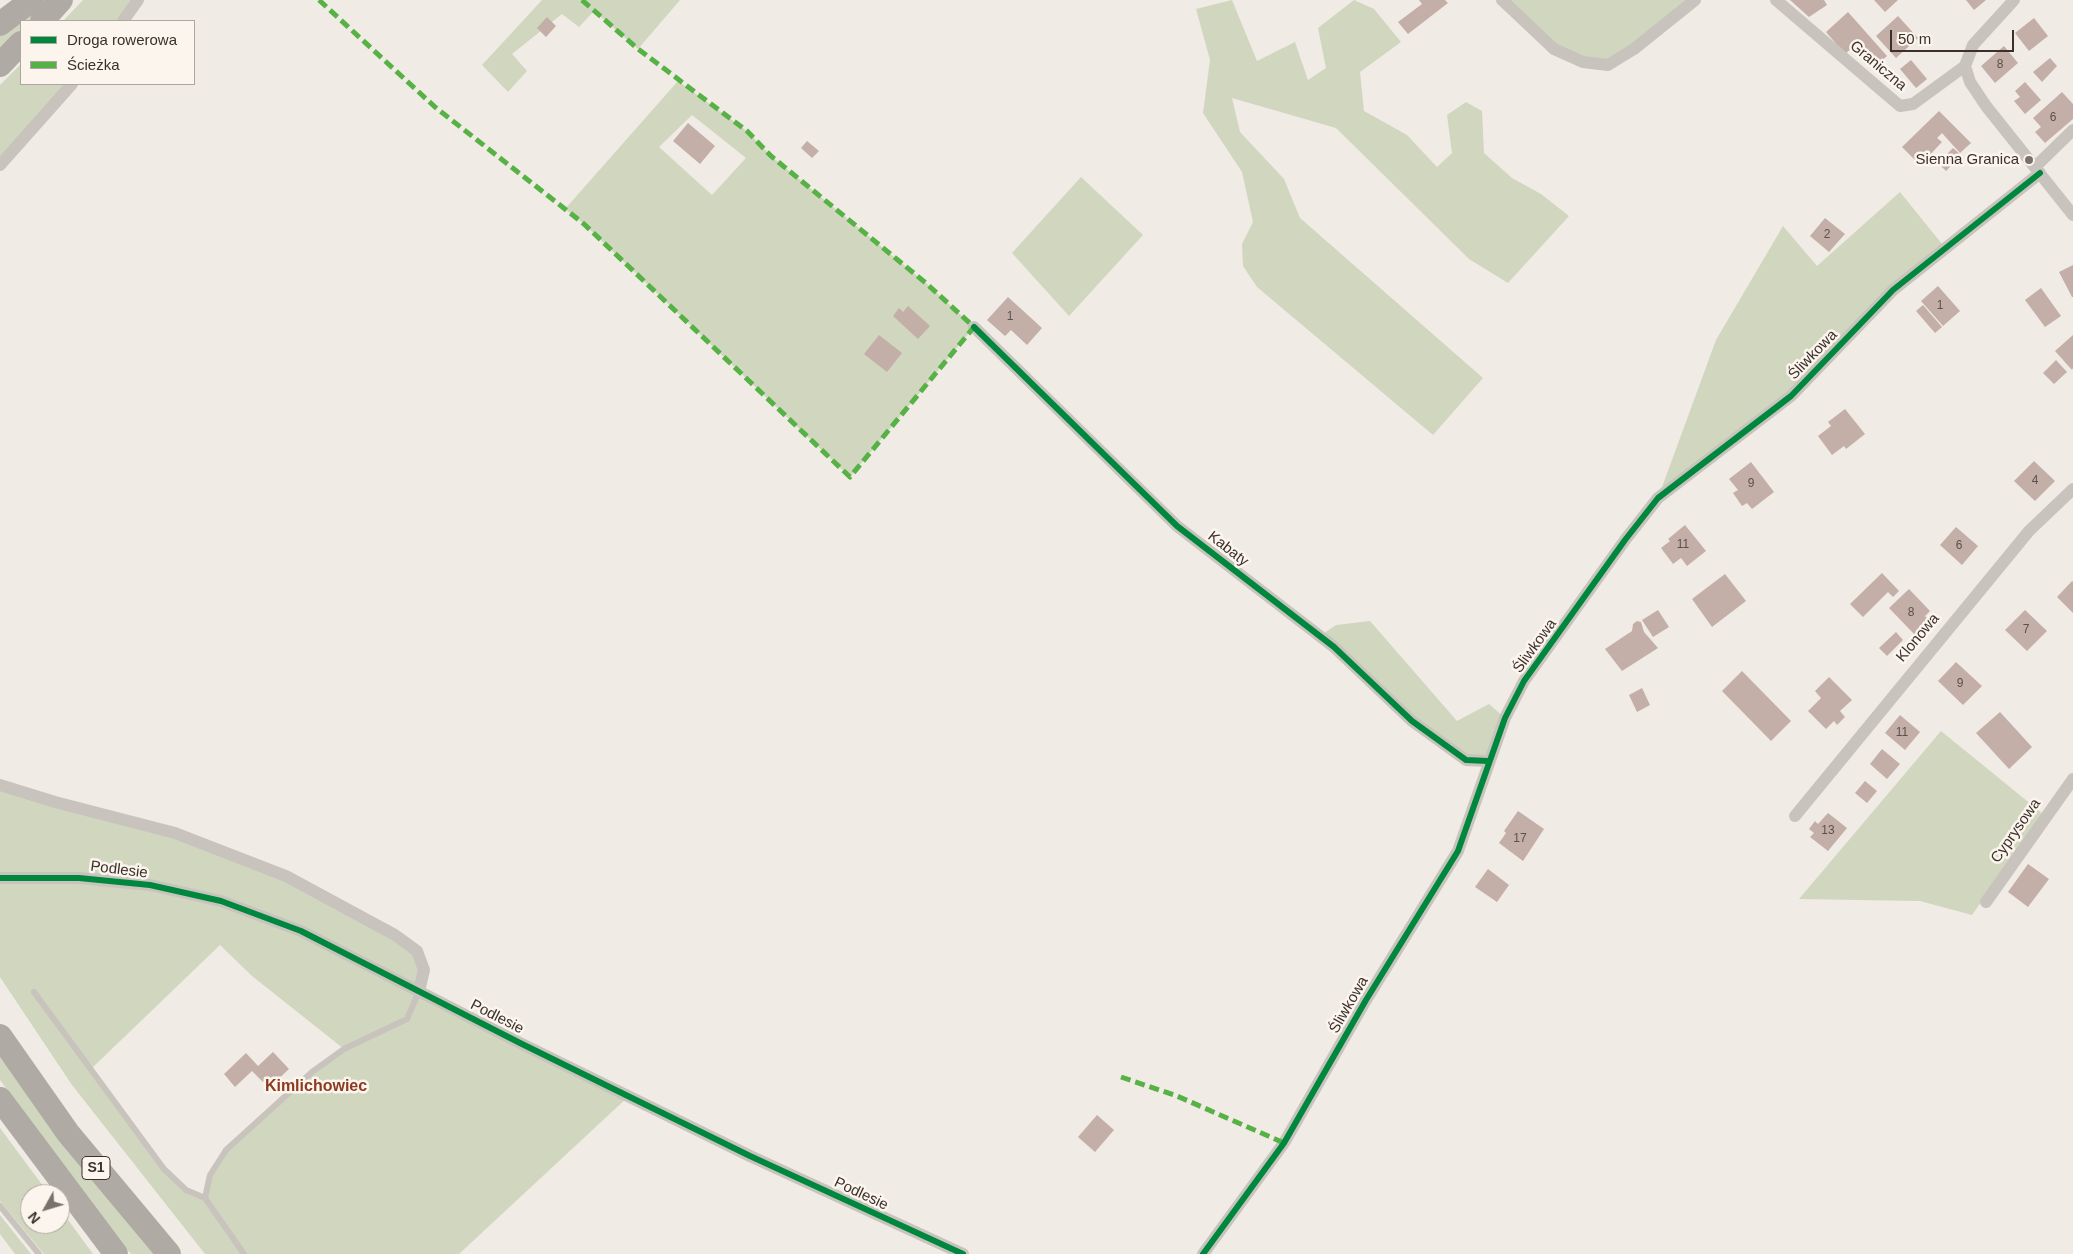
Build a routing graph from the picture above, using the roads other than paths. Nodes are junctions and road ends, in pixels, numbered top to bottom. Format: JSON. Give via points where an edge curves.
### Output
{"nodes":[{"id":1,"x":32,"y":0,"type":"edge"},
{"id":2,"x":61,"y":0,"type":"edge"},
{"id":3,"x":138,"y":0,"type":"edge"},
{"id":4,"x":1502,"y":0,"type":"edge"},
{"id":5,"x":1695,"y":0,"type":"edge"},
{"id":6,"x":1776,"y":0,"type":"edge"},
{"id":7,"x":2014,"y":0,"type":"edge"},
{"id":8,"x":43,"y":20,"type":"edge"},
{"id":9,"x":124,"y":20,"type":"edge"},
{"id":10,"x":0,"y":24,"type":"edge"},
{"id":11,"x":20,"y":44,"type":"edge"},
{"id":12,"x":0,"y":65,"type":"edge"},
{"id":13,"x":1965,"y":66,"type":"junction"},
{"id":14,"x":71,"y":85,"type":"edge"},
{"id":15,"x":2073,"y":130,"type":"edge"},
{"id":16,"x":0,"y":165,"type":"edge"},
{"id":17,"x":2037,"y":170,"type":"junction"},
{"id":18,"x":2073,"y":215,"type":"edge"},
{"id":19,"x":974,"y":327,"type":"dead end"},
{"id":20,"x":2073,"y":489,"type":"edge"},
{"id":21,"x":1488,"y":760,"type":"junction"},
{"id":22,"x":2073,"y":779,"type":"edge"},
{"id":23,"x":0,"y":785,"type":"edge"},
{"id":24,"x":1795,"y":816,"type":"dead end"},
{"id":25,"x":0,"y":878,"type":"edge"},
{"id":26,"x":1986,"y":902,"type":"dead end"},
{"id":27,"x":34,"y":992,"type":"dead end"},
{"id":28,"x":419,"y":992,"type":"junction"},
{"id":29,"x":0,"y":1036,"type":"edge"},
{"id":30,"x":0,"y":1099,"type":"edge"},
{"id":31,"x":205,"y":1198,"type":"junction"},
{"id":32,"x":0,"y":1206,"type":"edge"},
{"id":33,"x":39,"y":1254,"type":"edge"},
{"id":34,"x":116,"y":1254,"type":"edge"},
{"id":35,"x":169,"y":1254,"type":"edge"},
{"id":36,"x":244,"y":1254,"type":"edge"},
{"id":37,"x":963,"y":1254,"type":"edge"},
{"id":38,"x":1203,"y":1254,"type":"edge"}],
"edges":[{"from":1,"to":10,"type":"highway"},
{"from":2,"to":8,"type":"highway"},
{"from":3,"to":9,"type":"street"},
{"from":4,"to":5,"type":"street","via":[[1554,49],[1583,62],[1608,65],[1634,49]]},
{"from":6,"to":13,"type":"street","name":"Graniczna","via":[[1900,106],[1913,104]]},
{"from":7,"to":13,"type":"street","name":"Graniczna","via":[[1973,46]]},
{"from":11,"to":12,"type":"highway"},
{"from":13,"to":17,"type":"street","via":[[1970,82],[1986,106]]},
{"from":14,"to":16,"type":"street"},
{"from":15,"to":17,"type":"street","name":"Śliwkowa"},
{"from":17,"to":18,"type":"street"},
{"from":17,"to":21,"type":"street","name":"Śliwkowa","via":[[1893,290],[1791,396],[1658,498],[1524,681],[1504,718]]},
{"from":19,"to":21,"type":"street","name":"Kabaty","via":[[1178,526],[1334,647],[1412,721],[1466,760]]},
{"from":20,"to":24,"type":"street","name":"Klonowa","via":[[2029,531]]},
{"from":21,"to":38,"type":"street","name":"Śliwkowa","via":[[1458,851],[1366,1000],[1284,1144]]},
{"from":22,"to":26,"type":"street","name":"Cyprysowa"},
{"from":23,"to":28,"type":"street","via":[[175,833],[286,876],[395,935],[417,951],[424,970]]},
{"from":25,"to":28,"type":"street","name":"Podlesie","via":[[107,880],[221,901],[300,931]]},
{"from":27,"to":31,"type":"lane","via":[[164,1169],[186,1190]]},
{"from":28,"to":31,"type":"lane","via":[[407,1019],[344,1049],[312,1072],[226,1150],[210,1175]]},
{"from":28,"to":37,"type":"street","name":"Podlesie","via":[[750,1156]]},
{"from":29,"to":35,"type":"highway","number":"S1","via":[[68,1133]]},
{"from":30,"to":34,"type":"highway","number":"S1"},
{"from":31,"to":36,"type":"lane"},
{"from":32,"to":33,"type":"lane"}]}
